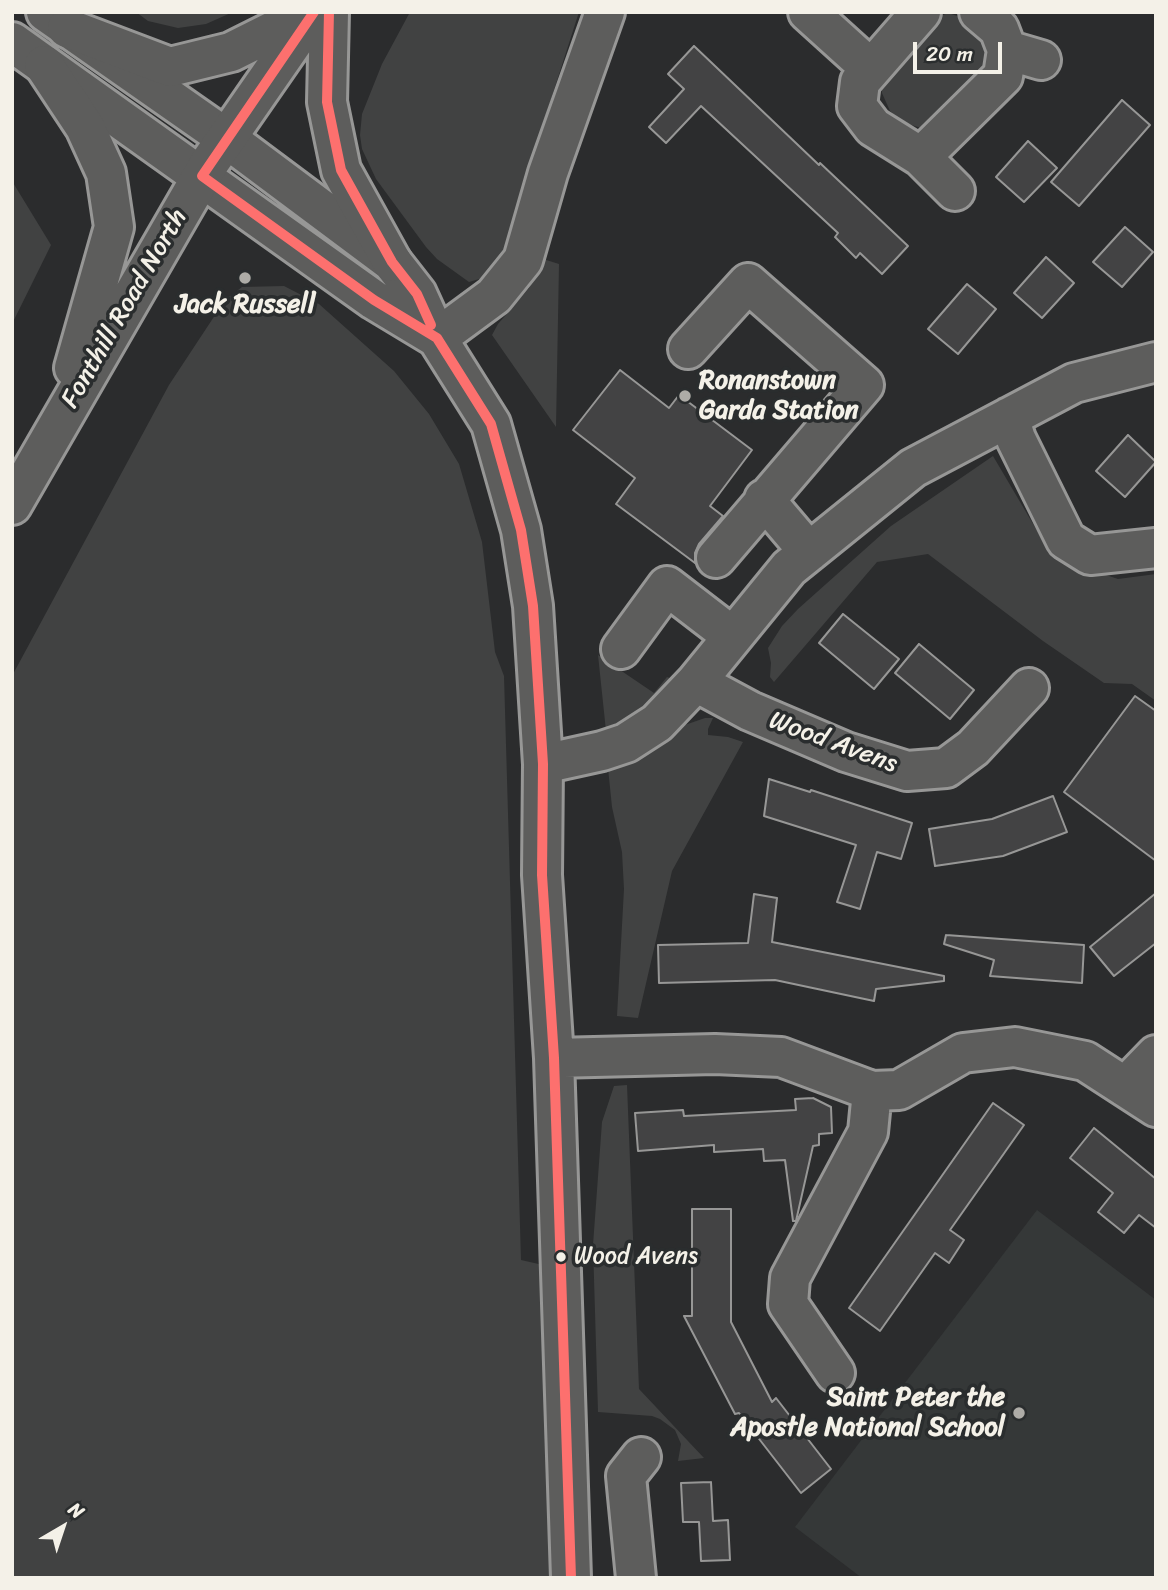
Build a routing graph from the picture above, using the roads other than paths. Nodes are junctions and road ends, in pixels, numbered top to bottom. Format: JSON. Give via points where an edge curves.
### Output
{"nodes":[{"id":1,"x":300,"y":12,"type":"edge"},
{"id":2,"x":314,"y":12,"type":"edge"},
{"id":3,"x":329,"y":12,"type":"edge"},
{"id":4,"x":605,"y":12,"type":"edge"},
{"id":5,"x":808,"y":12,"type":"edge"},
{"id":6,"x":921,"y":12,"type":"edge"},
{"id":7,"x":979,"y":12,"type":"edge"},
{"id":8,"x":57,"y":20,"type":"edge"},
{"id":9,"x":12,"y":42,"type":"edge"},
{"id":10,"x":44,"y":65,"type":"junction"},
{"id":11,"x":871,"y":69,"type":"junction"},
{"id":12,"x":226,"y":138,"type":"junction"},
{"id":13,"x":921,"y":157,"type":"junction"},
{"id":14,"x":202,"y":176,"type":"junction"},
{"id":15,"x":955,"y":191,"type":"dead end"},
{"id":16,"x":392,"y":262,"type":"junction"},
{"id":17,"x":437,"y":338,"type":"junction"},
{"id":18,"x":688,"y":349,"type":"dead end"},
{"id":19,"x":1156,"y":362,"type":"edge"},
{"id":20,"x":1009,"y":417,"type":"junction"},
{"id":21,"x":52,"y":436,"type":"junction"},
{"id":22,"x":764,"y":499,"type":"junction"},
{"id":23,"x":12,"y":505,"type":"edge"},
{"id":24,"x":1156,"y":548,"type":"edge"},
{"id":25,"x":809,"y":552,"type":"junction"},
{"id":26,"x":716,"y":558,"type":"dead end"},
{"id":27,"x":732,"y":636,"type":"junction"},
{"id":28,"x":621,"y":649,"type":"dead end"},
{"id":29,"x":696,"y":682,"type":"junction"},
{"id":30,"x":1029,"y":688,"type":"dead end"},
{"id":31,"x":543,"y":764,"type":"junction"},
{"id":32,"x":1156,"y":1055,"type":"edge"},
{"id":33,"x":554,"y":1058,"type":"junction"},
{"id":34,"x":872,"y":1091,"type":"junction"},
{"id":35,"x":1141,"y":1097,"type":"edge"},
{"id":36,"x":835,"y":1373,"type":"dead end"},
{"id":37,"x":641,"y":1457,"type":"dead end"},
{"id":38,"x":571,"y":1578,"type":"edge"},
{"id":39,"x":636,"y":1578,"type":"edge"}],
"edges":[{"from":1,"to":8,"type":"street","via":[[231,52],[170,67]]},
{"from":2,"to":12,"type":"street","name":"Fonthill Road North"},
{"from":3,"to":16,"type":"street","via":[[327,102],[341,170]]},
{"from":4,"to":17,"type":"street","via":[[548,173],[523,260],[494,296]]},
{"from":5,"to":11,"type":"street"},
{"from":6,"to":11,"type":"street"},
{"from":7,"to":13,"type":"street","via":[[1024,55]]},
{"from":8,"to":12,"type":"street"},
{"from":9,"to":10,"type":"street"},
{"from":10,"to":14,"type":"street"},
{"from":10,"to":21,"type":"street","via":[[85,127],[106,173],[114,226]]},
{"from":11,"to":13,"type":"street","via":[[860,82],[857,106],[873,127]]},
{"from":12,"to":14,"type":"street","name":"Fonthill Road North"},
{"from":12,"to":16,"type":"street"},
{"from":13,"to":15,"type":"street"},
{"from":14,"to":17,"type":"street","via":[[374,300]]},
{"from":14,"to":21,"type":"street","name":"Fonthill Road North"},
{"from":16,"to":17,"type":"street","via":[[417,294]]},
{"from":17,"to":31,"type":"street","via":[[491,424],[521,530],[533,606]]},
{"from":18,"to":22,"type":"street","via":[[748,283],[864,385]]},
{"from":19,"to":20,"type":"street","via":[[1074,383]]},
{"from":20,"to":24,"type":"street","via":[[1066,540],[1090,555]]},
{"from":20,"to":25,"type":"street","via":[[913,468]]},
{"from":21,"to":23,"type":"street","name":"Fonthill Road North"},
{"from":22,"to":25,"type":"street"},
{"from":22,"to":26,"type":"street"},
{"from":25,"to":27,"type":"street","via":[[789,568]]},
{"from":27,"to":28,"type":"street","via":[[667,586]]},
{"from":27,"to":29,"type":"street"},
{"from":29,"to":30,"type":"street","name":"Wood Avens","via":[[834,747],[907,771],[946,768],[973,748]]},
{"from":29,"to":31,"type":"street","via":[[657,723],[626,743]]},
{"from":31,"to":33,"type":"street","via":[[542,875]]},
{"from":32,"to":35,"type":"street"},
{"from":33,"to":34,"type":"street","via":[[781,1057]]},
{"from":33,"to":38,"type":"street"},
{"from":34,"to":35,"type":"street","via":[[899,1090],[963,1052],[1015,1047],[1085,1062]]},
{"from":34,"to":36,"type":"street","via":[[868,1132],[790,1278],[788,1304]]},
{"from":37,"to":39,"type":"street","via":[[626,1476]]}]}
